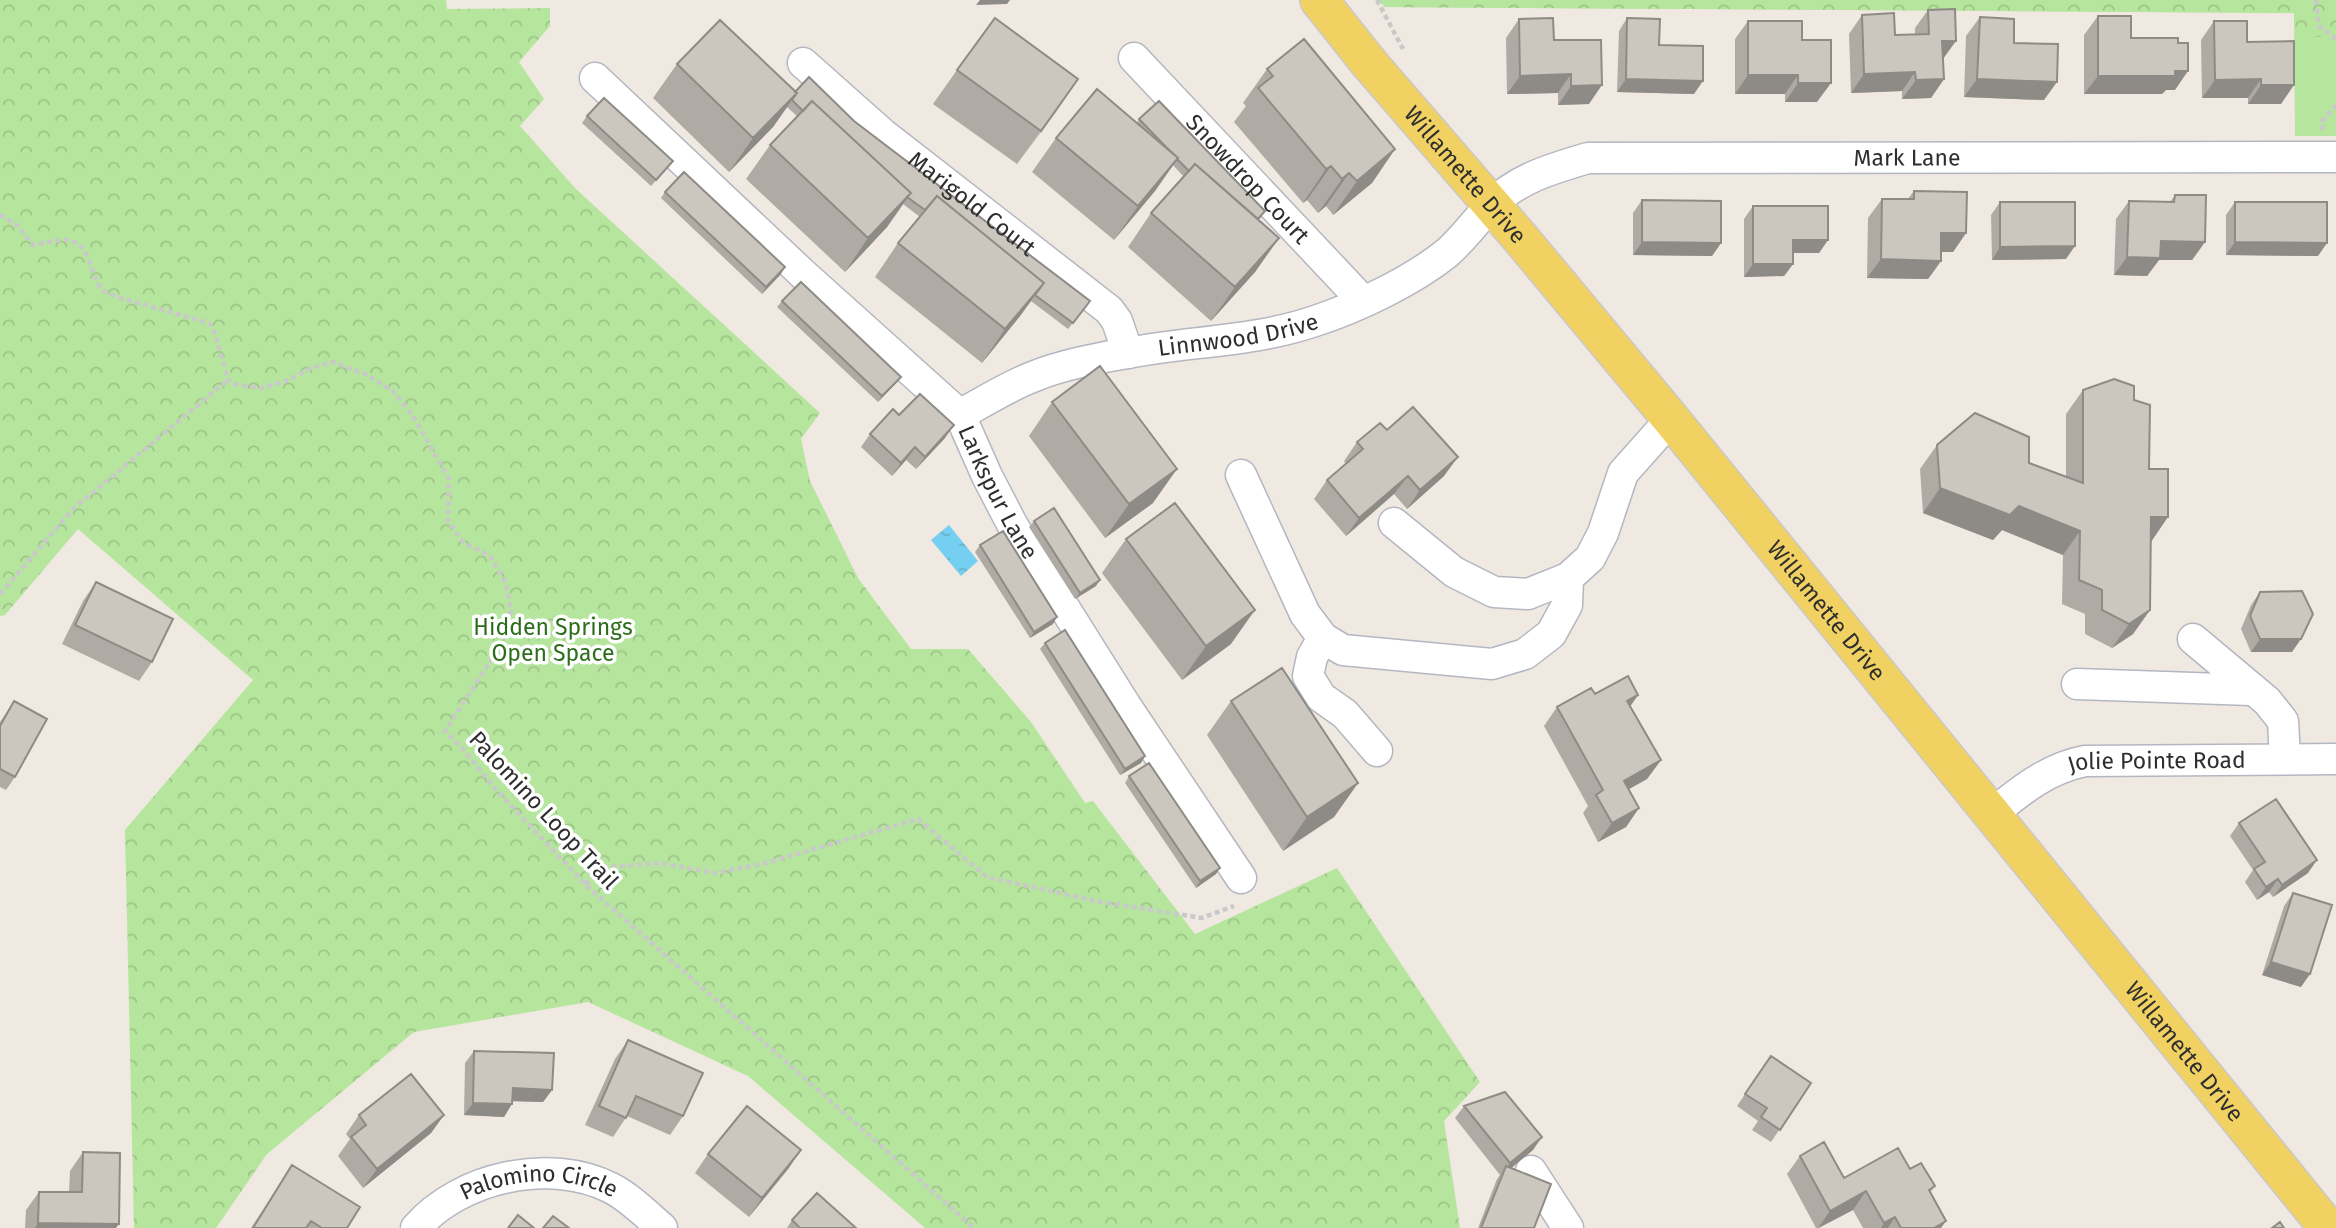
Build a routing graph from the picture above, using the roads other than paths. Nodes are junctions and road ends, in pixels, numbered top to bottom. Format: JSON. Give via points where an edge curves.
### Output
{"nodes":[{"id":1,"x":1319,"y":0,"type":"edge"},
{"id":2,"x":1134,"y":58,"type":"dead end"},
{"id":3,"x":803,"y":63,"type":"dead end"},
{"id":4,"x":595,"y":78,"type":"dead end"},
{"id":5,"x":2336,"y":157,"type":"edge"},
{"id":6,"x":1491,"y":205,"type":"junction"},
{"id":7,"x":1363,"y":302,"type":"junction"},
{"id":8,"x":1128,"y":353,"type":"junction"},
{"id":9,"x":960,"y":415,"type":"junction"},
{"id":10,"x":1671,"y":419,"type":"junction"},
{"id":11,"x":1241,"y":475,"type":"dead end"},
{"id":12,"x":1394,"y":523,"type":"dead end"},
{"id":13,"x":1568,"y":578,"type":"junction"},
{"id":14,"x":1323,"y":638,"type":"junction"},
{"id":15,"x":2193,"y":639,"type":"dead end"},
{"id":16,"x":2077,"y":684,"type":"dead end"},
{"id":17,"x":2251,"y":690,"type":"junction"},
{"id":18,"x":1377,"y":751,"type":"dead end"},
{"id":19,"x":2285,"y":759,"type":"junction"},
{"id":20,"x":2336,"y":759,"type":"edge"},
{"id":21,"x":1992,"y":814,"type":"junction"},
{"id":22,"x":1241,"y":878,"type":"road end"},
{"id":23,"x":1531,"y":1171,"type":"dead end"},
{"id":24,"x":416,"y":1228,"type":"edge"},
{"id":25,"x":662,"y":1228,"type":"edge"},
{"id":26,"x":1568,"y":1228,"type":"edge"},
{"id":27,"x":2328,"y":1228,"type":"edge"}],
"edges":[{"from":1,"to":6,"type":"main road","name":"Willamette Drive"},
{"from":2,"to":7,"type":"street","name":"Snowdrop Court"},
{"from":3,"to":8,"type":"street","name":"Marigold Court","via":[[883,134],[1110,310]]},
{"from":4,"to":9,"type":"street","name":"Larkspur Lane"},
{"from":5,"to":6,"type":"street","name":"Mark Lane","via":[[1588,158],[1519,182]]},
{"from":6,"to":7,"type":"street","name":"Linnwood Drive","via":[[1447,253]]},
{"from":6,"to":10,"type":"main road","name":"Willamette Drive"},
{"from":7,"to":8,"type":"street","name":"Linnwood Drive","via":[[1315,321],[1241,340]]},
{"from":8,"to":9,"type":"street","name":"Linnwood Drive","via":[[1038,374]]},
{"from":9,"to":22,"type":"street","name":"Larkspur Lane","via":[[1013,526]]},
{"from":10,"to":13,"type":"street","via":[[1623,473],[1590,558]]},
{"from":10,"to":21,"type":"main road","name":"Willamette Drive"},
{"from":11,"to":14,"type":"street","via":[[1305,614]]},
{"from":12,"to":13,"type":"street","via":[[1454,572],[1494,592],[1528,594]]},
{"from":13,"to":14,"type":"street","via":[[1567,605],[1551,634],[1525,654],[1492,664],[1343,650]]},
{"from":14,"to":18,"type":"street","via":[[1308,676],[1321,697],[1345,715]]},
{"from":15,"to":17,"type":"street"},
{"from":16,"to":17,"type":"street"},
{"from":17,"to":19,"type":"street","via":[[2283,721]]},
{"from":19,"to":20,"type":"street","name":"Jolie Pointe Road"},
{"from":19,"to":21,"type":"street","name":"Jolie Pointe Road","via":[[2085,761],[2039,779]]},
{"from":21,"to":27,"type":"main road","name":"Willamette Drive"},
{"from":23,"to":26,"type":"street"},
{"from":24,"to":25,"type":"street","name":"Palomino Circle","via":[[441,1204],[484,1184],[548,1171],[566,1172],[611,1188]]}]}
